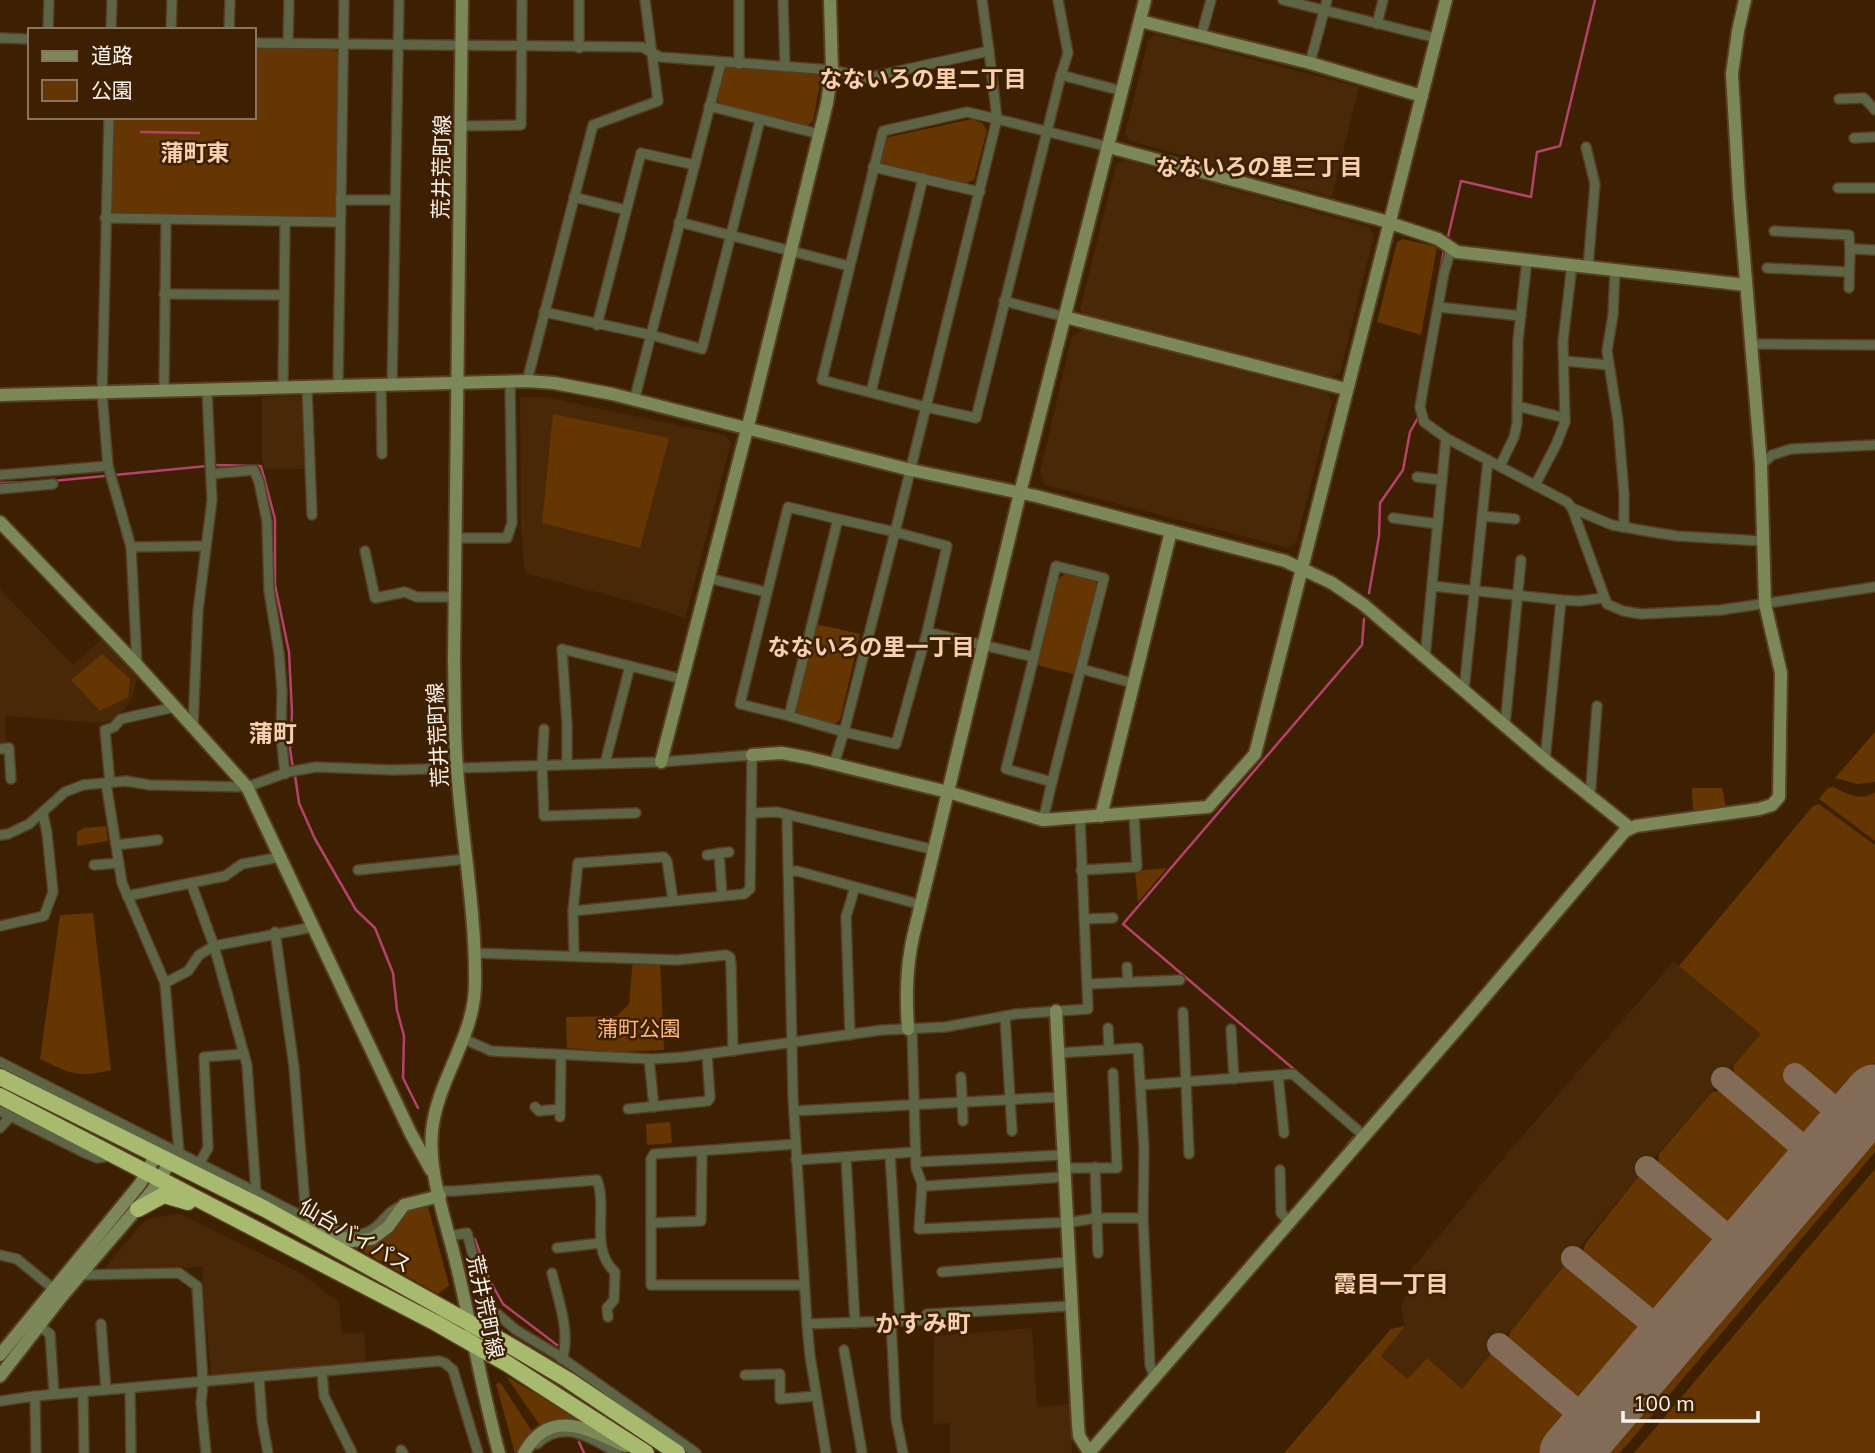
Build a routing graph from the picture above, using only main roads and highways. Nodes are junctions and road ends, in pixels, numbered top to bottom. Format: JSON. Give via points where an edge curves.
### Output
{"nodes":[{"id":1,"x":0,"y":1077,"type":"edge"},
{"id":2,"x":0,"y":1096,"type":"edge"},
{"id":3,"x":138,"y":1209,"type":"road end"},
{"id":4,"x":217,"y":1210,"type":"junction"},
{"id":5,"x":644,"y":1453,"type":"edge"},
{"id":6,"x":677,"y":1453,"type":"edge"}],
"edges":[{"from":1,"to":6,"type":"highway","name":"仙台バイパス","via":[[168,1157],[469,1324],[571,1374]]},
{"from":2,"to":4,"type":"highway","name":"仙台バイパス"},
{"from":3,"to":4,"type":"highway","via":[[164,1195]]},
{"from":4,"to":5,"type":"highway","name":"仙台バイパス","via":[[319,1262],[320,1272],[390,1311],[413,1312],[473,1345]]}]}
